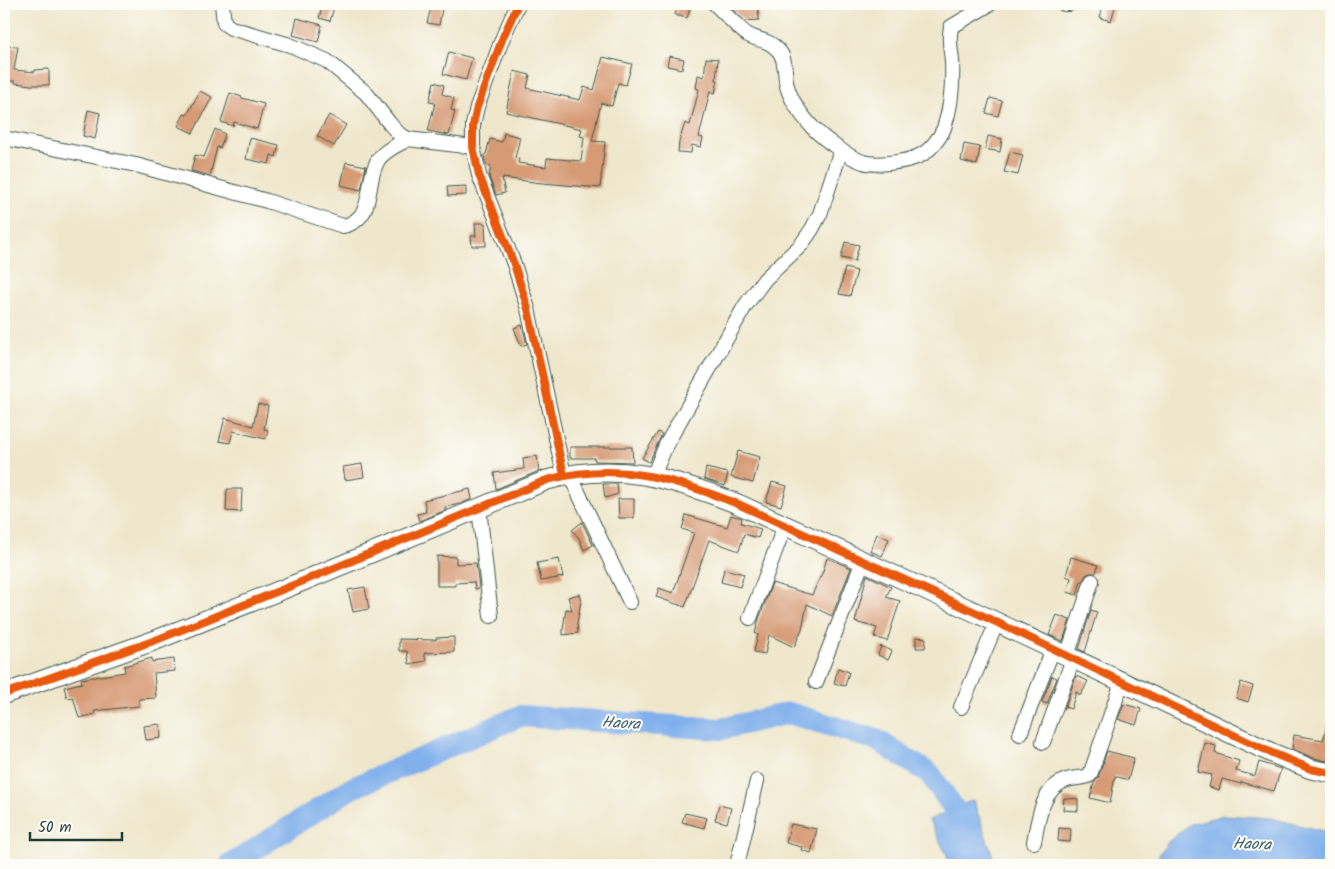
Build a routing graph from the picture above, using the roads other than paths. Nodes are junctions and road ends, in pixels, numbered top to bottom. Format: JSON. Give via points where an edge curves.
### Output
{"nodes":[{"id":1,"x":222,"y":4,"type":"edge"},
{"id":2,"x":518,"y":4,"type":"edge"},
{"id":3,"x":715,"y":4,"type":"edge"},
{"id":4,"x":990,"y":4,"type":"edge"},
{"id":5,"x":1064,"y":4,"type":"edge"},
{"id":6,"x":1069,"y":4,"type":"edge"},
{"id":7,"x":4,"y":138,"type":"edge"},
{"id":8,"x":408,"y":139,"type":"junction"},
{"id":9,"x":473,"y":147,"type":"junction"},
{"id":10,"x":841,"y":150,"type":"junction"},
{"id":11,"x":567,"y":475,"type":"junction"},
{"id":12,"x":653,"y":476,"type":"junction"},
{"id":13,"x":479,"y":508,"type":"junction"},
{"id":14,"x":785,"y":526,"type":"junction"},
{"id":15,"x":863,"y":561,"type":"junction"},
{"id":16,"x":1092,"y":581,"type":"dead end"},
{"id":17,"x":630,"y":602,"type":"dead end"},
{"id":18,"x":491,"y":616,"type":"dead end"},
{"id":19,"x":750,"y":618,"type":"dead end"},
{"id":20,"x":997,"y":622,"type":"junction"},
{"id":21,"x":1064,"y":655,"type":"junction"},
{"id":22,"x":816,"y":682,"type":"dead end"},
{"id":23,"x":1122,"y":682,"type":"junction"},
{"id":24,"x":4,"y":694,"type":"edge"},
{"id":25,"x":961,"y":707,"type":"dead end"},
{"id":26,"x":1020,"y":734,"type":"dead end"},
{"id":27,"x":1043,"y":742,"type":"dead end"},
{"id":28,"x":1331,"y":773,"type":"edge"},
{"id":29,"x":757,"y":781,"type":"dead end"},
{"id":30,"x":1034,"y":842,"type":"dead end"},
{"id":31,"x":737,"y":865,"type":"edge"}],
"edges":[{"from":1,"to":8,"type":"street","via":[[224,23],[230,28],[290,45],[334,66],[366,93],[399,134]]},
{"from":2,"to":9,"type":"street","via":[[477,107]]},
{"from":3,"to":10,"type":"street","via":[[750,36],[767,41],[780,51],[787,86],[796,105],[813,128]]},
{"from":4,"to":10,"type":"street","via":[[951,28],[949,110],[940,138],[920,156],[885,164],[863,162]]},
{"from":5,"to":6,"type":"street"},
{"from":7,"to":8,"type":"street","via":[[154,170],[343,226],[356,221],[362,214],[382,155]]},
{"from":8,"to":9,"type":"street"},
{"from":9,"to":11,"type":"street","via":[[479,175],[528,309]]},
{"from":10,"to":12,"type":"street","via":[[812,229],[801,245],[765,279],[746,306],[666,445]]},
{"from":11,"to":12,"type":"street","via":[[627,472]]},
{"from":11,"to":13,"type":"street"},
{"from":11,"to":17,"type":"street"},
{"from":12,"to":14,"type":"street","via":[[711,493]]},
{"from":13,"to":18,"type":"street"},
{"from":13,"to":24,"type":"street","via":[[156,640]]},
{"from":14,"to":15,"type":"street"},
{"from":14,"to":19,"type":"street"},
{"from":15,"to":20,"type":"street"},
{"from":15,"to":22,"type":"street"},
{"from":16,"to":21,"type":"street"},
{"from":20,"to":21,"type":"street"},
{"from":20,"to":25,"type":"street"},
{"from":21,"to":23,"type":"street"},
{"from":21,"to":26,"type":"street"},
{"from":21,"to":27,"type":"street"},
{"from":23,"to":28,"type":"street","via":[[1272,753],[1311,769]]},
{"from":23,"to":30,"type":"street","via":[[1090,775],[1066,780],[1045,799]]},
{"from":29,"to":31,"type":"street"}]}
